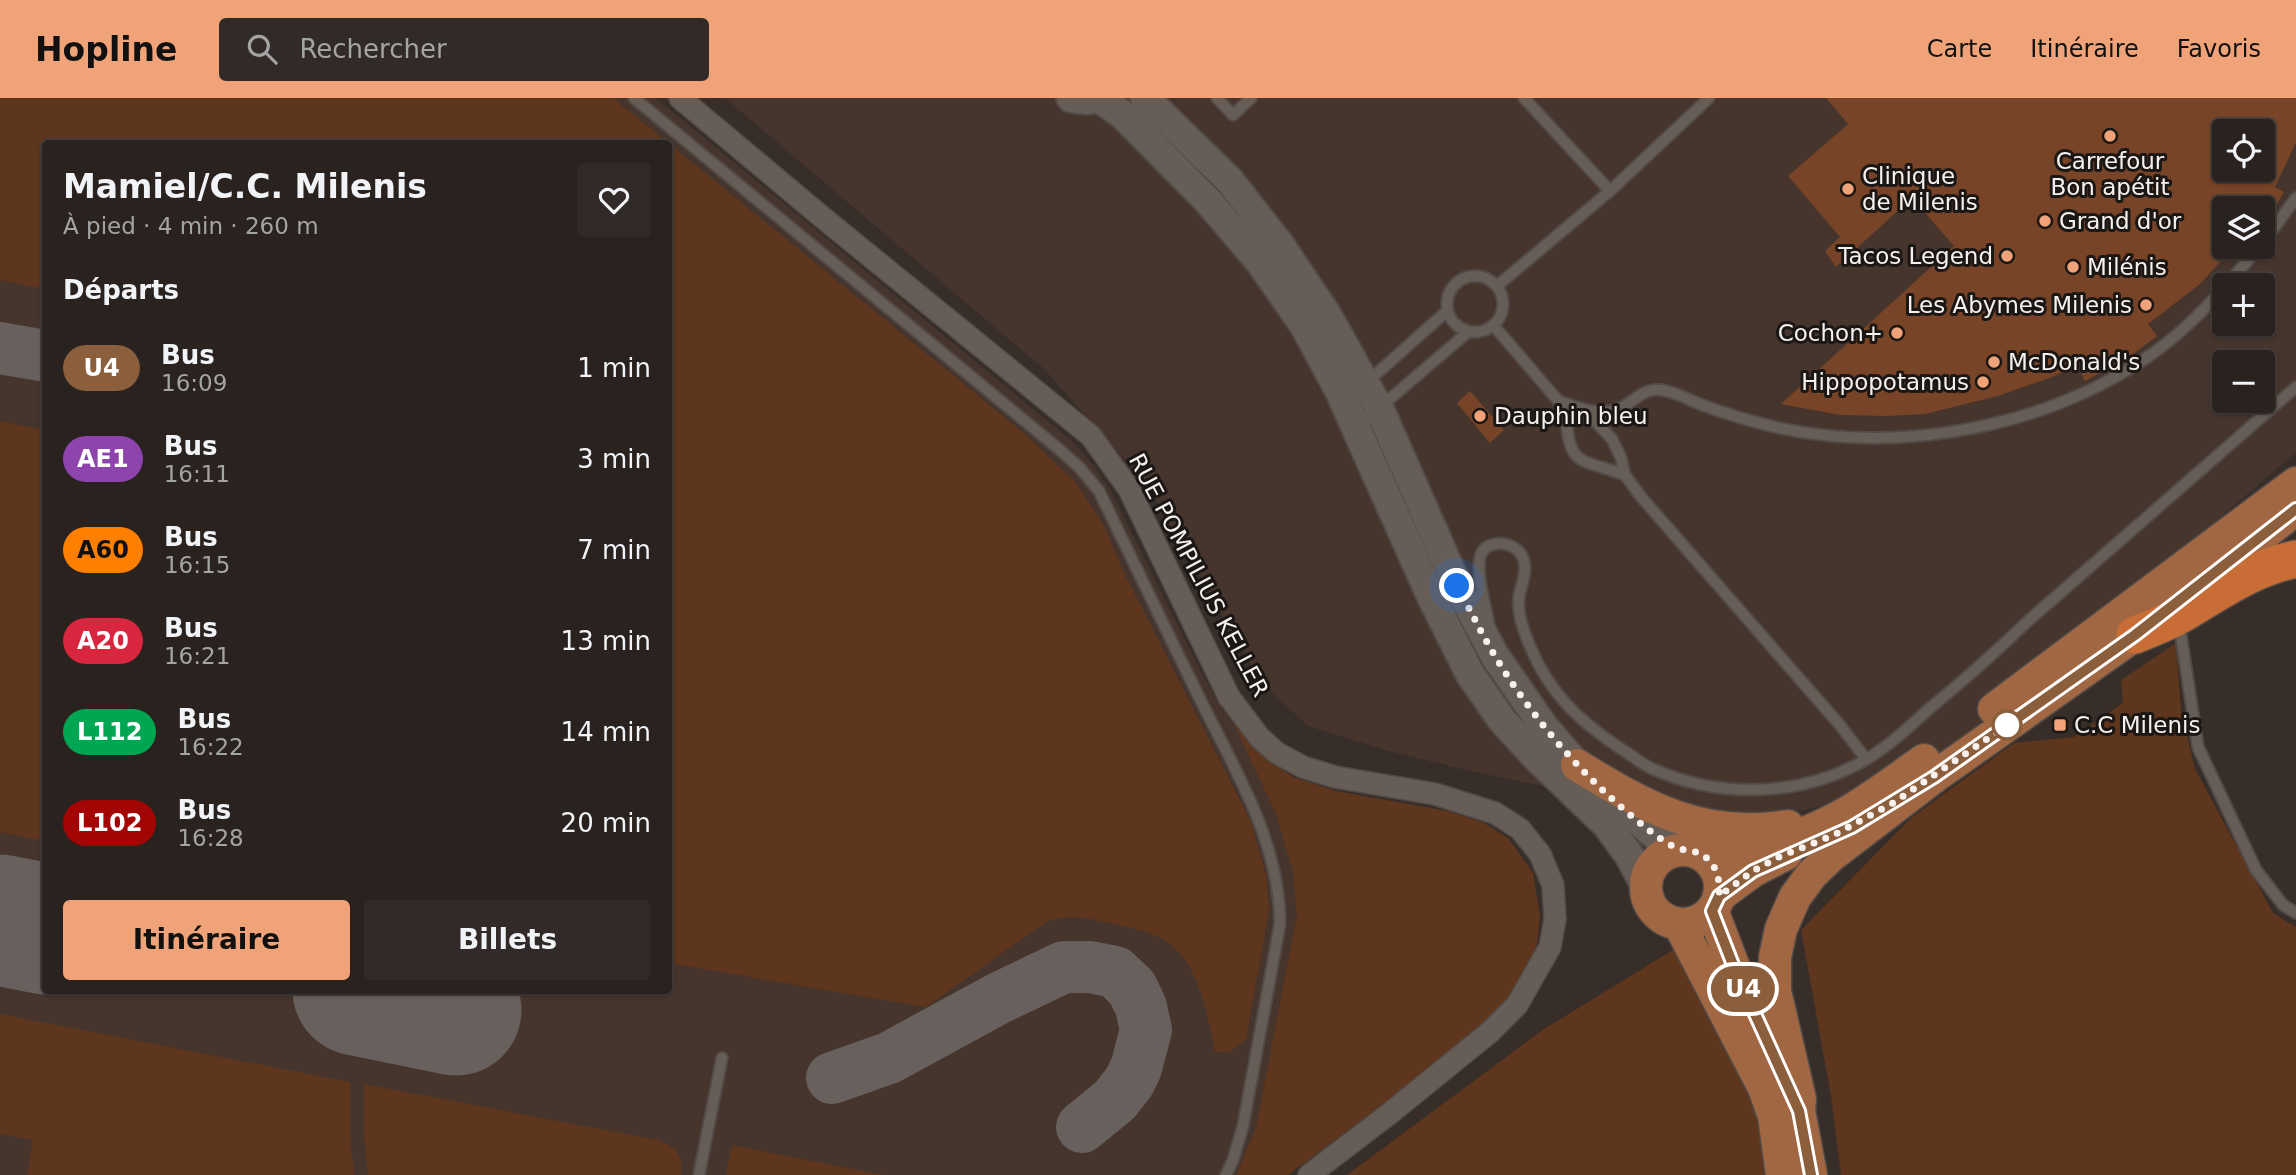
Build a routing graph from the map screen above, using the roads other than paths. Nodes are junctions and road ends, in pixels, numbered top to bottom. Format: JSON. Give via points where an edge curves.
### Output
{"nodes":[{"id":1,"x":634,"y":98,"type":"edge"},
{"id":2,"x":680,"y":98,"type":"edge"},
{"id":3,"x":1071,"y":98,"type":"edge"},
{"id":4,"x":1098,"y":98,"type":"edge"},
{"id":5,"x":1145,"y":98,"type":"edge"},
{"id":6,"x":1217,"y":98,"type":"edge"},
{"id":7,"x":1251,"y":98,"type":"edge"},
{"id":8,"x":1524,"y":98,"type":"edge"},
{"id":9,"x":1709,"y":98,"type":"edge"},
{"id":10,"x":1610,"y":191,"type":"junction"},
{"id":11,"x":2296,"y":198,"type":"edge"},
{"id":12,"x":2275,"y":226,"type":"edge"},
{"id":13,"x":2249,"y":259,"type":"edge"},
{"id":14,"x":2236,"y":273,"type":"edge"},
{"id":15,"x":1497,"y":286,"type":"junction"},
{"id":16,"x":2212,"y":300,"type":"edge"},
{"id":17,"x":1447,"y":311,"type":"junction"},
{"id":18,"x":1494,"y":326,"type":"junction"},
{"id":19,"x":1468,"y":332,"type":"junction"},
{"id":20,"x":2296,"y":387,"type":"edge"},
{"id":21,"x":1359,"y":401,"type":"junction"},
{"id":22,"x":1558,"y":401,"type":"junction"},
{"id":23,"x":1566,"y":411,"type":"junction"},
{"id":24,"x":1625,"y":475,"type":"junction"},
{"id":25,"x":2296,"y":483,"type":"edge"},
{"id":26,"x":2296,"y":509,"type":"edge"},
{"id":27,"x":2296,"y":559,"type":"edge"},
{"id":28,"x":2178,"y":617,"type":"junction"},
{"id":29,"x":2135,"y":635,"type":"junction"},
{"id":30,"x":1495,"y":656,"type":"junction"},
{"id":31,"x":1866,"y":759,"type":"junction"},
{"id":32,"x":1577,"y":765,"type":"junction"},
{"id":33,"x":1934,"y":777,"type":"junction"},
{"id":34,"x":1872,"y":796,"type":"junction"},
{"id":35,"x":1694,"y":854,"type":"junction"},
{"id":36,"x":1646,"y":887,"type":"junction"},
{"id":37,"x":1716,"y":903,"type":"junction"},
{"id":38,"x":2296,"y":914,"type":"edge"},
{"id":39,"x":1679,"y":924,"type":"junction"},
{"id":40,"x":722,"y":1058,"type":"dead end"},
{"id":41,"x":1799,"y":1111,"type":"junction"},
{"id":42,"x":699,"y":1175,"type":"edge"},
{"id":43,"x":1226,"y":1175,"type":"edge"},
{"id":44,"x":1309,"y":1175,"type":"edge"},
{"id":45,"x":1782,"y":1175,"type":"edge"},
{"id":46,"x":1811,"y":1175,"type":"edge"}],
"edges":[{"from":1,"to":43,"type":"lane","via":[[1060,450],[1099,491],[1255,813],[1280,901],[1280,924],[1243,1126]]},
{"from":2,"to":44,"type":"street","name":"RUE POMPILIUS KELLER","via":[[1091,436],[1129,489],[1229,697],[1260,738],[1303,767],[1435,794],[1495,813],[1520,829],[1541,854],[1553,886],[1555,919],[1550,947],[1517,1005],[1490,1032]]},
{"from":3,"to":4,"type":"main road"},
{"from":4,"to":21,"type":"main road","via":[[1122,114],[1208,201],[1260,262]]},
{"from":5,"to":21,"type":"main road","via":[[1230,181],[1280,245],[1326,315]]},
{"from":6,"to":7,"type":"lane","via":[[1233,115]]},
{"from":8,"to":10,"type":"lane"},
{"from":9,"to":10,"type":"lane"},
{"from":10,"to":15,"type":"lane"},
{"from":11,"to":12,"type":"lane"},
{"from":13,"to":14,"type":"lane"},
{"from":15,"to":17,"type":"lane","via":[[1489,279],[1467,277],[1450,290]]},
{"from":15,"to":18,"type":"lane","via":[[1504,306]]},
{"from":16,"to":22,"type":"lane","via":[[2183,330],[2107,381],[2068,399],[1972,430],[1885,437],[1813,433],[1732,415],[1662,390],[1644,392],[1611,411]]},
{"from":17,"to":19,"type":"lane"},
{"from":17,"to":21,"type":"lane"},
{"from":18,"to":19,"type":"lane"},
{"from":18,"to":22,"type":"lane"},
{"from":19,"to":21,"type":"lane"},
{"from":20,"to":31,"type":"lane","via":[[1979,667]]},
{"from":21,"to":30,"type":"main road"},
{"from":21,"to":36,"type":"main road","via":[[1431,596],[1470,674],[1510,729],[1607,825]]},
{"from":22,"to":23,"type":"lane"},
{"from":23,"to":24,"type":"lane","via":[[1595,421],[1604,430],[1621,458]]},
{"from":23,"to":24,"type":"lane","via":[[1571,450],[1590,466]]},
{"from":24,"to":31,"type":"lane"},
{"from":25,"to":34,"type":"main road"},
{"from":26,"to":29,"type":"main road"},
{"from":27,"to":28,"type":"highway","via":[[2249,574]]},
{"from":28,"to":29,"type":"highway"},
{"from":28,"to":38,"type":"lane","via":[[2198,747],[2256,870],[2283,905]]},
{"from":29,"to":33,"type":"main road"},
{"from":30,"to":31,"type":"lane","via":[[1480,558],[1492,546],[1513,545],[1525,565],[1520,618],[1542,672],[1585,723],[1652,769],[1700,784],[1771,790],[1813,782]]},
{"from":30,"to":32,"type":"main road","via":[[1544,727]]},
{"from":32,"to":34,"type":"main road","via":[[1651,808],[1731,829],[1796,824]]},
{"from":32,"to":35,"type":"main road","via":[[1644,827]]},
{"from":33,"to":37,"type":"main road","via":[[1852,827],[1753,871]]},
{"from":33,"to":41,"type":"main road","via":[[1812,874],[1795,897],[1781,929],[1775,991],[1800,1098]]},
{"from":34,"to":35,"type":"main road","via":[[1812,830],[1756,849]]},
{"from":35,"to":36,"type":"main road","via":[[1672,851],[1656,861]]},
{"from":35,"to":37,"type":"main road","via":[[1716,869],[1720,882]]},
{"from":36,"to":39,"type":"main road","via":[[1659,915]]},
{"from":37,"to":39,"type":"main road","via":[[1698,921]]},
{"from":37,"to":41,"type":"main road","via":[[1735,970]]},
{"from":39,"to":45,"type":"main road","via":[[1764,1088],[1774,1116]]},
{"from":40,"to":42,"type":"lane"},
{"from":41,"to":46,"type":"main road"}]}
